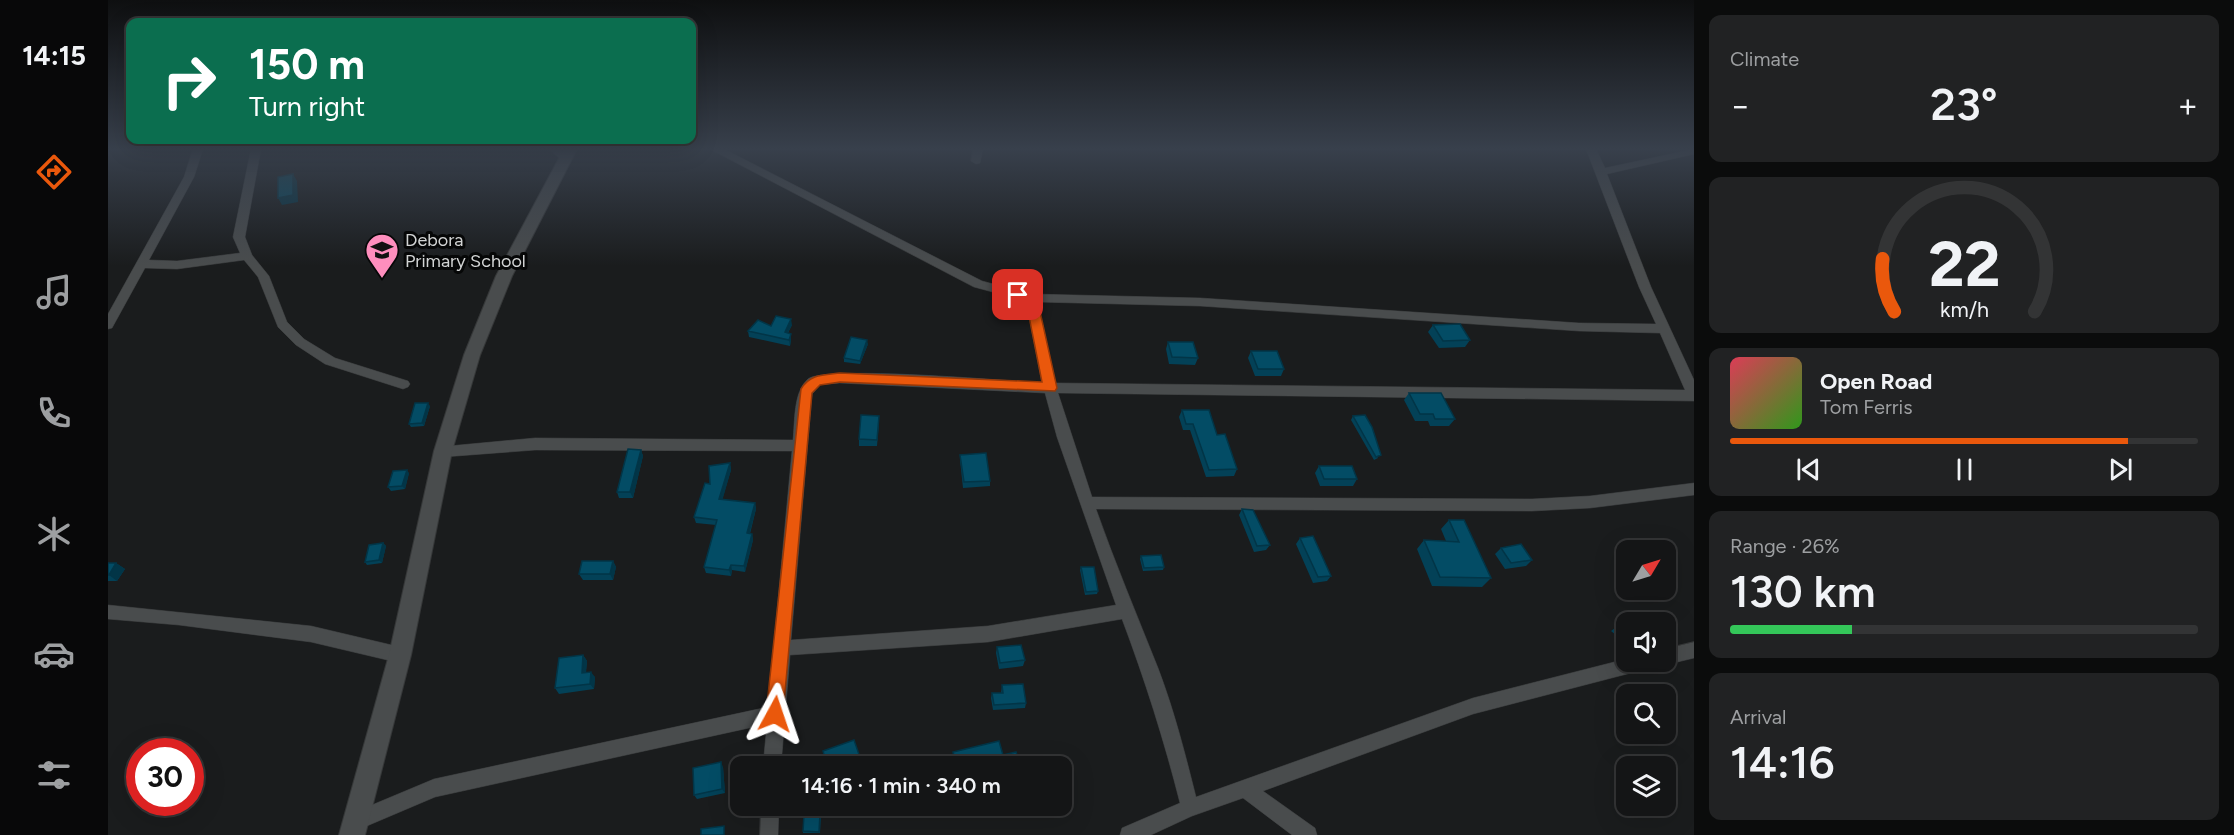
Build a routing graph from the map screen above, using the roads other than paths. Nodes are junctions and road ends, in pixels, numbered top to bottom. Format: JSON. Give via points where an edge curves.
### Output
{"nodes":[{"id":1,"x":183,"y":188,"type":"edge"},
{"id":2,"x":248,"y":188,"type":"edge"},
{"id":3,"x":546,"y":188,"type":"edge"},
{"id":4,"x":790,"y":188,"type":"edge"},
{"id":5,"x":1607,"y":188,"type":"edge"},
{"id":6,"x":247,"y":256,"type":"junction"},
{"id":7,"x":143,"y":264,"type":"junction"},
{"id":8,"x":1031,"y":298,"type":"junction"},
{"id":9,"x":108,"y":325,"type":"edge"},
{"id":10,"x":1665,"y":329,"type":"junction"},
{"id":11,"x":404,"y":384,"type":"dead end"},
{"id":12,"x":1050,"y":388,"type":"junction"},
{"id":13,"x":1694,"y":396,"type":"edge"},
{"id":14,"x":799,"y":446,"type":"junction"},
{"id":15,"x":443,"y":452,"type":"junction"},
{"id":16,"x":1694,"y":489,"type":"edge"},
{"id":17,"x":1088,"y":503,"type":"junction"},
{"id":18,"x":1126,"y":611,"type":"junction"},
{"id":19,"x":108,"y":612,"type":"edge"},
{"id":20,"x":781,"y":648,"type":"junction"},
{"id":21,"x":1694,"y":650,"type":"edge"},
{"id":22,"x":1676,"y":654,"type":"edge"},
{"id":23,"x":400,"y":655,"type":"junction"},
{"id":24,"x":1616,"y":669,"type":"edge"},
{"id":25,"x":775,"y":714,"type":"junction"},
{"id":26,"x":773,"y":756,"type":"edge"},
{"id":27,"x":1244,"y":788,"type":"junction"},
{"id":28,"x":1190,"y":807,"type":"junction"},
{"id":29,"x":770,"y":816,"type":"edge"},
{"id":30,"x":354,"y":829,"type":"edge"},
{"id":31,"x":769,"y":835,"type":"edge"},
{"id":32,"x":1129,"y":835,"type":"edge"},
{"id":33,"x":1308,"y":835,"type":"edge"}],
"edges":[{"from":1,"to":7,"type":"street"},
{"from":2,"to":6,"type":"street","via":[[239,237]]},
{"from":3,"to":15,"type":"street","via":[[472,355]]},
{"from":4,"to":8,"type":"street","via":[[978,284]]},
{"from":5,"to":10,"type":"street"},
{"from":6,"to":7,"type":"street","via":[[177,265]]},
{"from":6,"to":11,"type":"street","via":[[263,276],[282,324],[300,342],[330,361]]},
{"from":7,"to":9,"type":"street"},
{"from":8,"to":10,"type":"street","via":[[1200,302]]},
{"from":8,"to":12,"type":"street"},
{"from":10,"to":13,"type":"street"},
{"from":12,"to":13,"type":"street"},
{"from":12,"to":14,"type":"street","via":[[915,380],[817,381],[805,393]]},
{"from":12,"to":17,"type":"street"},
{"from":14,"to":15,"type":"street","via":[[535,444]]},
{"from":14,"to":20,"type":"street"},
{"from":15,"to":23,"type":"street"},
{"from":16,"to":17,"type":"street","via":[[1532,505]]},
{"from":17,"to":18,"type":"street"},
{"from":18,"to":20,"type":"street","via":[[988,634]]},
{"from":18,"to":28,"type":"street","via":[[1157,690]]},
{"from":19,"to":23,"type":"street","via":[[311,634]]},
{"from":20,"to":25,"type":"street"},
{"from":21,"to":22,"type":"street"},
{"from":23,"to":30,"type":"street"},
{"from":24,"to":27,"type":"street","via":[[1473,706]]},
{"from":25,"to":26,"type":"street"},
{"from":25,"to":30,"type":"street","via":[[434,788]]},
{"from":27,"to":28,"type":"street"},
{"from":27,"to":33,"type":"street"},
{"from":28,"to":32,"type":"street"},
{"from":29,"to":31,"type":"street"}]}
